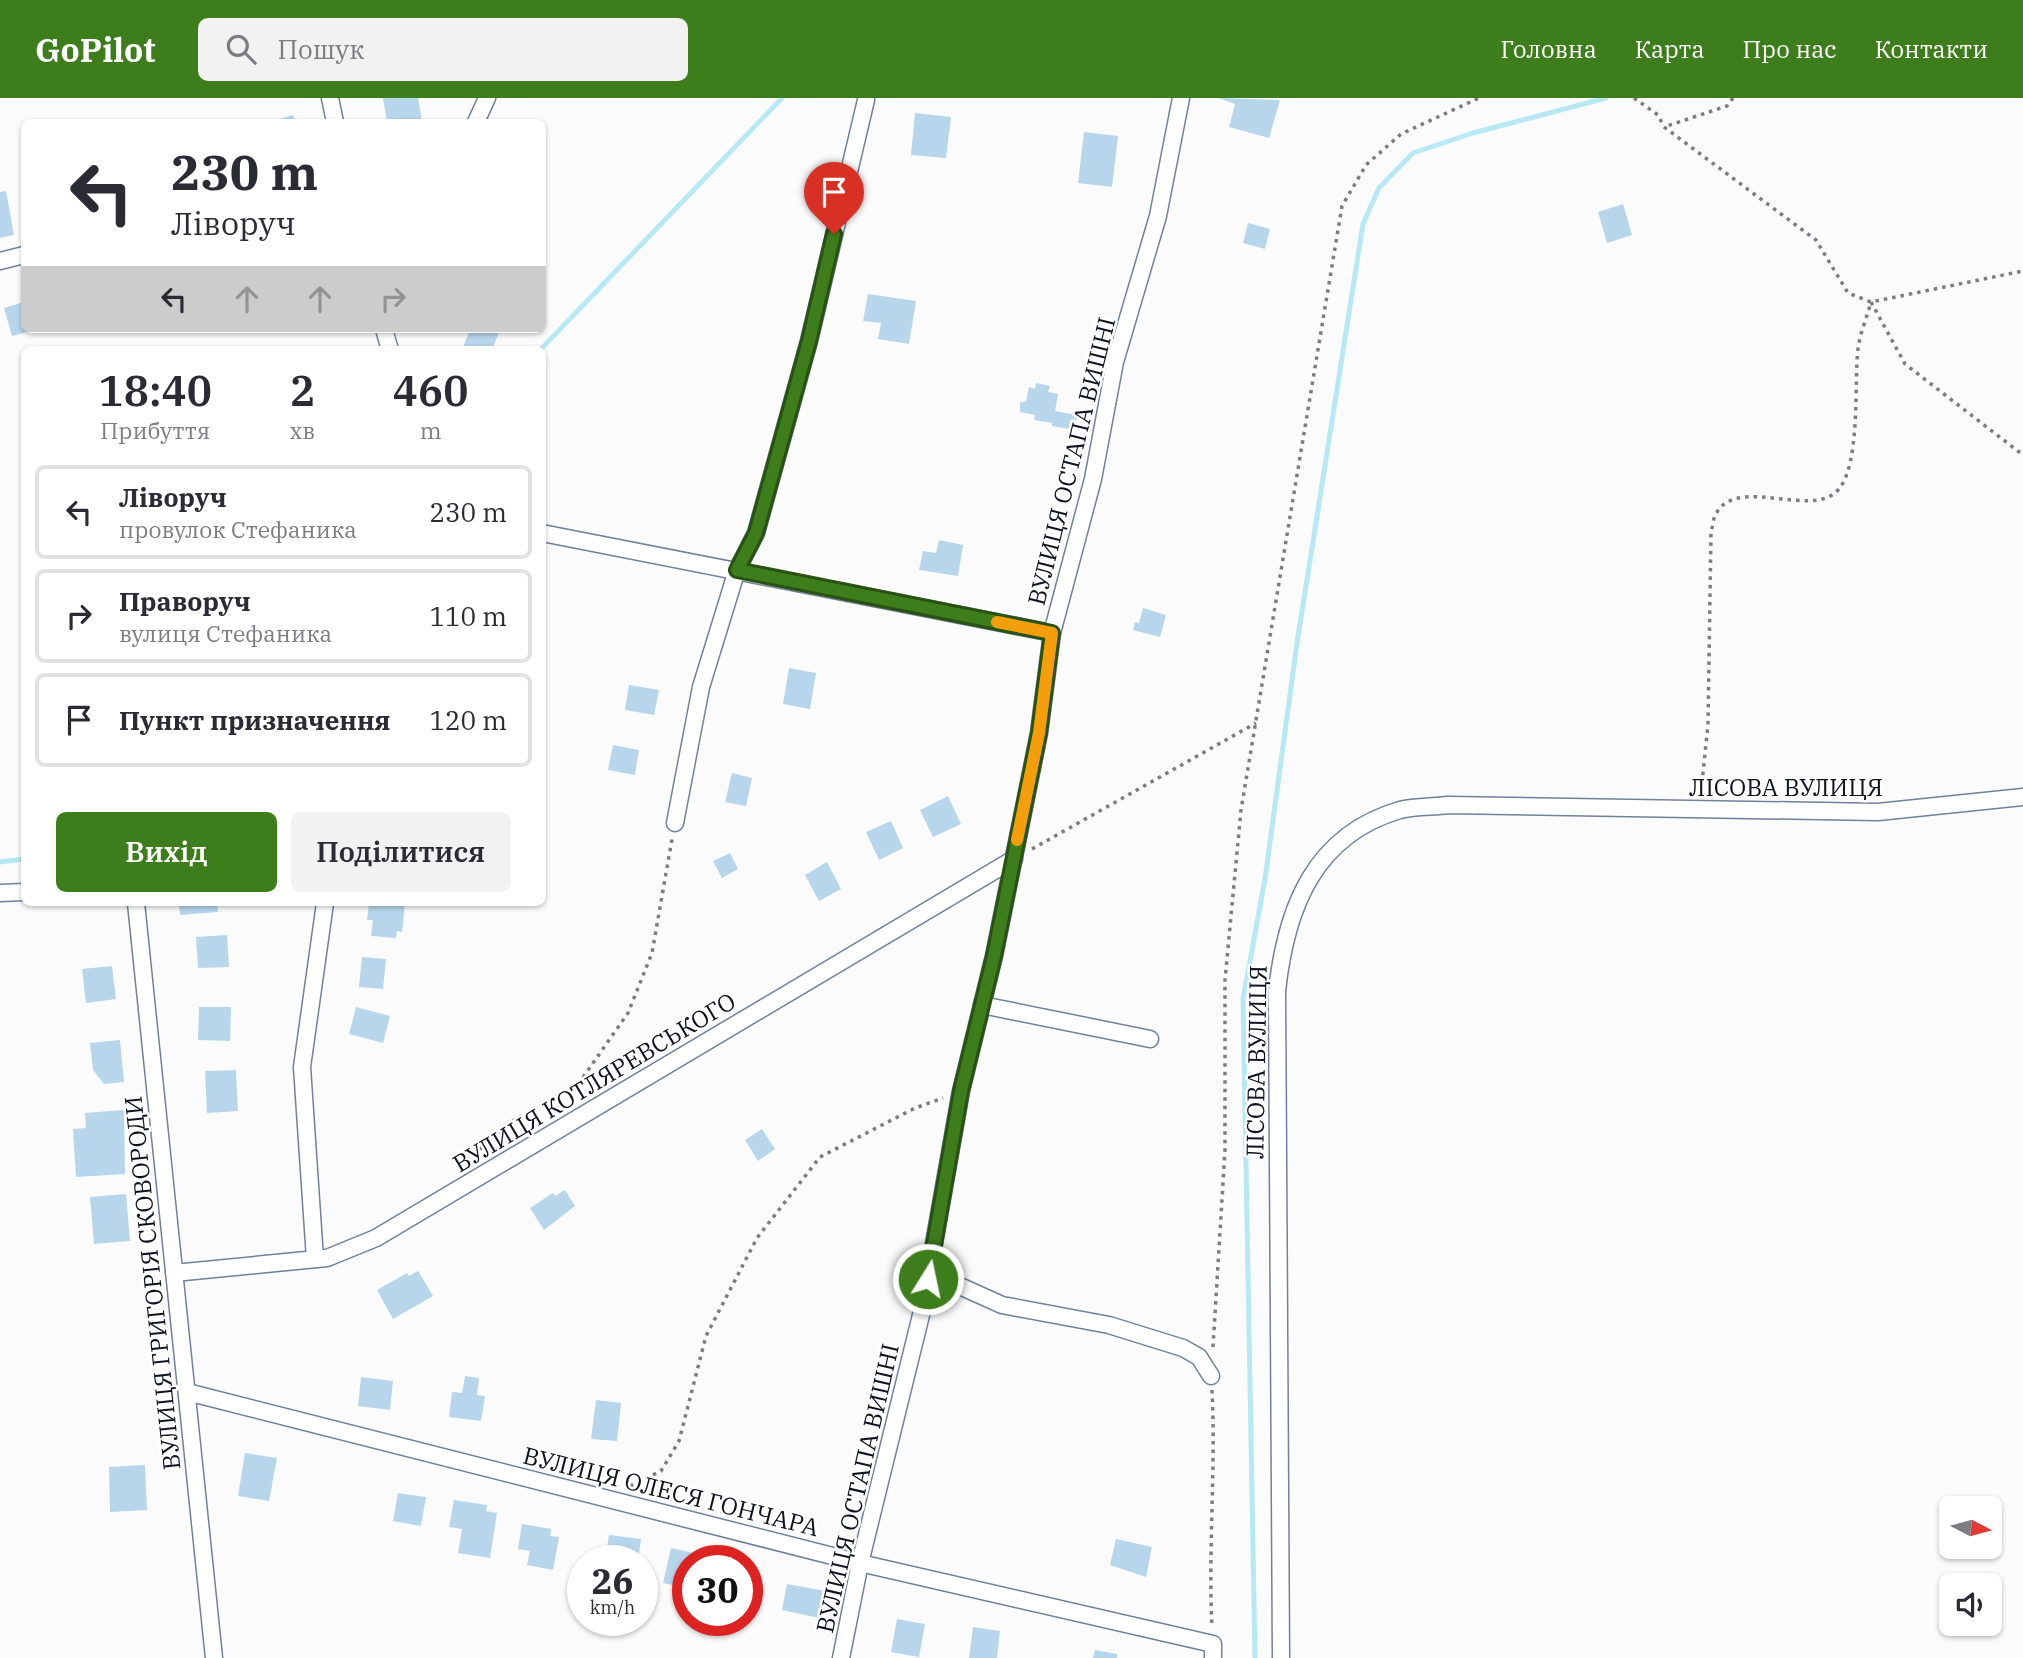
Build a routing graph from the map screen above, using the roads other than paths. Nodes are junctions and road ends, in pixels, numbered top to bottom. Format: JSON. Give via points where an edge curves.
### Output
{"nodes":[{"id":1,"x":330,"y":98,"type":"edge"},
{"id":2,"x":487,"y":98,"type":"edge"},
{"id":3,"x":1181,"y":98,"type":"edge"},
{"id":4,"x":866,"y":100,"type":"edge"},
{"id":5,"x":334,"y":119,"type":"edge"},
{"id":6,"x":477,"y":119,"type":"edge"},
{"id":7,"x":21,"y":256,"type":"edge"},
{"id":8,"x":0,"y":261,"type":"edge"},
{"id":9,"x":546,"y":534,"type":"edge"},
{"id":10,"x":737,"y":570,"type":"junction"},
{"id":11,"x":1052,"y":633,"type":"junction"},
{"id":12,"x":2023,"y":797,"type":"edge"},
{"id":13,"x":675,"y":823,"type":"road end"},
{"id":14,"x":1014,"y":859,"type":"junction"},
{"id":15,"x":21,"y":892,"type":"edge"},
{"id":16,"x":0,"y":893,"type":"edge"},
{"id":17,"x":136,"y":906,"type":"edge"},
{"id":18,"x":325,"y":906,"type":"edge"},
{"id":19,"x":982,"y":1005,"type":"junction"},
{"id":20,"x":1150,"y":1039,"type":"dead end"},
{"id":21,"x":315,"y":1259,"type":"junction"},
{"id":22,"x":174,"y":1273,"type":"junction"},
{"id":23,"x":928,"y":1279,"type":"junction"},
{"id":24,"x":1211,"y":1376,"type":"road end"},
{"id":25,"x":187,"y":1391,"type":"junction"},
{"id":26,"x":860,"y":1563,"type":"junction"},
{"id":27,"x":1213,"y":1651,"type":"edge"},
{"id":28,"x":214,"y":1658,"type":"edge"},
{"id":29,"x":841,"y":1658,"type":"edge"},
{"id":30,"x":1281,"y":1658,"type":"edge"}],
"edges":[{"from":1,"to":5,"type":"street"},
{"from":2,"to":6,"type":"street"},
{"from":3,"to":11,"type":"street","name":"ВУЛИЦЯ ОСТАПА ВИШНІ","via":[[1158,216],[1115,362],[1093,479]]},
{"from":4,"to":10,"type":"street","via":[[806,354],[756,533]]},
{"from":7,"to":8,"type":"street"},
{"from":9,"to":10,"type":"street"},
{"from":10,"to":11,"type":"street"},
{"from":10,"to":13,"type":"street","via":[[701,687]]},
{"from":11,"to":14,"type":"street","name":"ВУЛИЦЯ ОСТАПА ВИШНІ","via":[[1039,733]]},
{"from":12,"to":30,"type":"street","name":"ЛІСОВА ВУЛИЦЯ","via":[[1878,813],[1448,805],[1402,809],[1337,842],[1314,870],[1293,910],[1281,952],[1277,991]]},
{"from":14,"to":19,"type":"street","name":"ВУЛИЦЯ ОСТАПА ВИШНІ"},
{"from":14,"to":21,"type":"street","name":"ВУЛИЦЯ КОТЛЯРЕВСЬКОГО","via":[[376,1238]]},
{"from":15,"to":16,"type":"street"},
{"from":17,"to":22,"type":"street","name":"ВУЛИЦЯ ГРИГОРІЯ СКОВОРОДИ"},
{"from":18,"to":21,"type":"street","via":[[302,1067]]},
{"from":19,"to":20,"type":"street"},
{"from":19,"to":23,"type":"street","name":"ВУЛИЦЯ ОСТАПА ВИШНІ","via":[[961,1091]]},
{"from":21,"to":22,"type":"street","name":"ВУЛИЦЯ КОТЛЯРЕВСЬКОГО"},
{"from":22,"to":25,"type":"street","name":"ВУЛИЦЯ ГРИГОРІЯ СКОВОРОДИ"},
{"from":23,"to":24,"type":"street","via":[[962,1287],[1002,1305],[1109,1325],[1183,1348],[1199,1357]]},
{"from":23,"to":26,"type":"street","name":"ВУЛИЦЯ ОСТАПА ВИШНІ"},
{"from":25,"to":26,"type":"street","name":"ВУЛИЦЯ ОЛЕСЯ ГОНЧАРА"},
{"from":25,"to":28,"type":"street","name":"ВУЛИЦЯ ГРИГОРІЯ СКОВОРОДИ"},
{"from":26,"to":27,"type":"street","name":"ВУЛИЦЯ ОЛЕСЯ ГОНЧАРА"},
{"from":26,"to":29,"type":"street","name":"ВУЛИЦЯ ОСТАПА ВИШНІ"}]}
